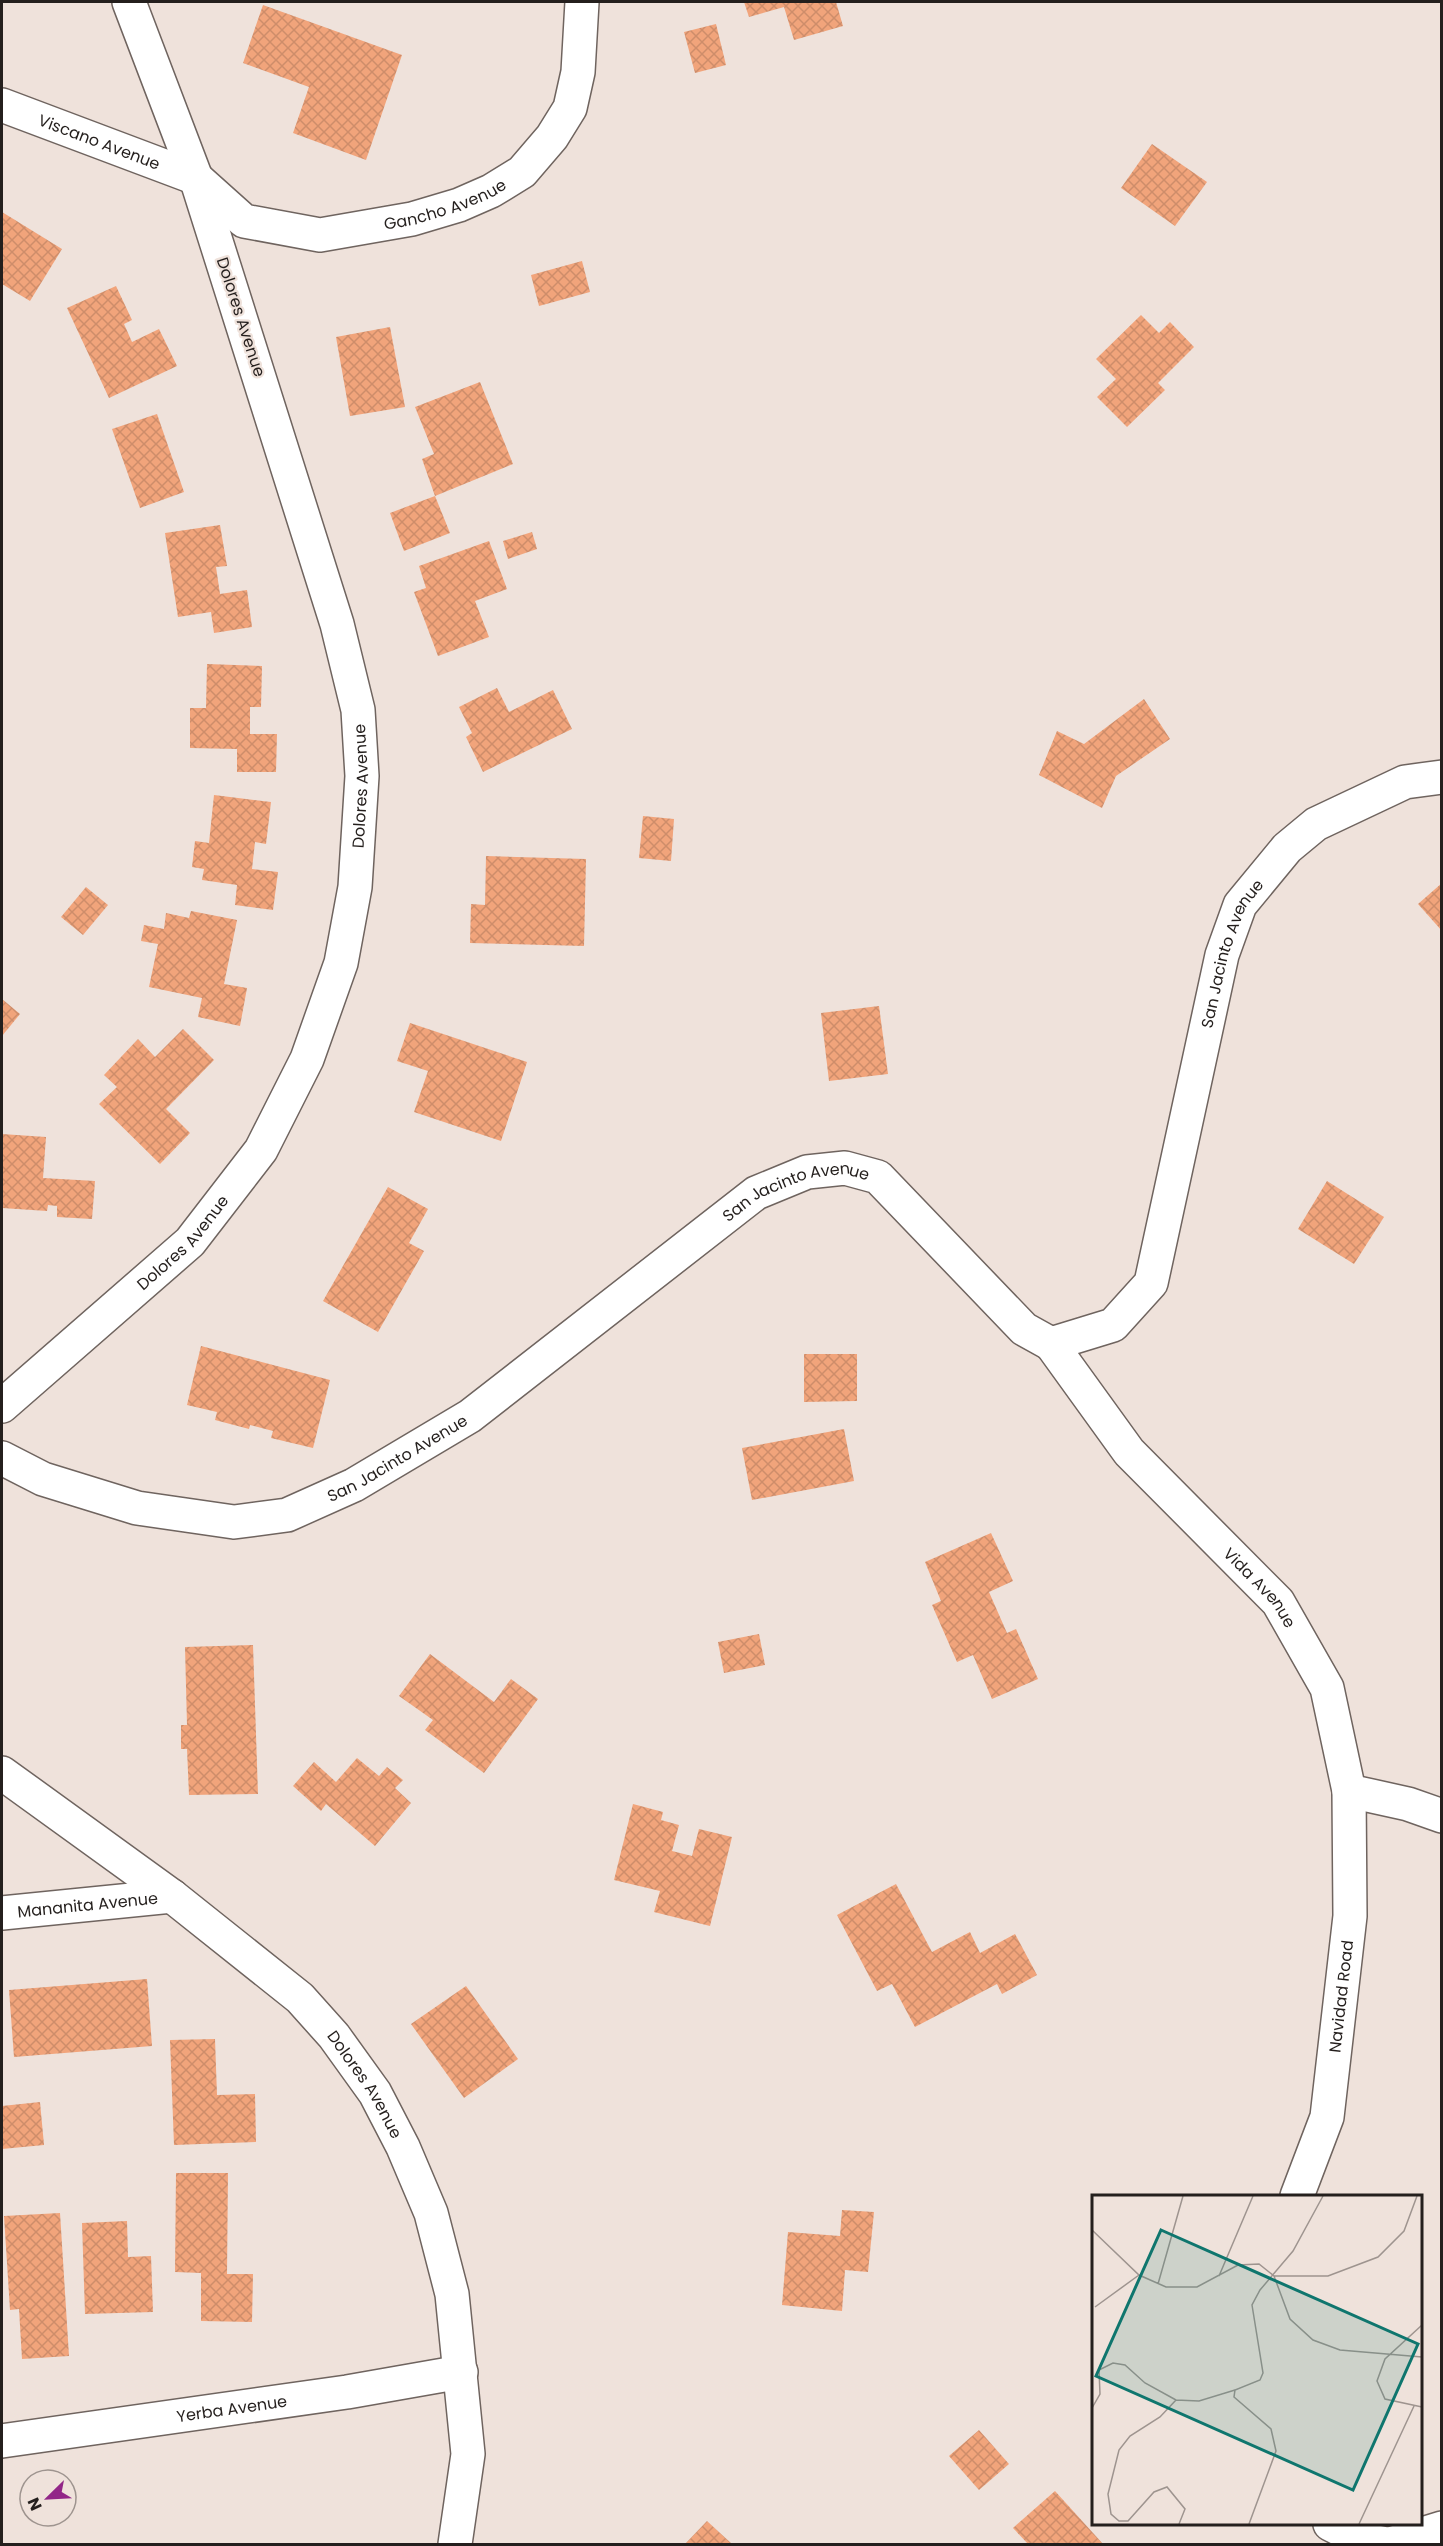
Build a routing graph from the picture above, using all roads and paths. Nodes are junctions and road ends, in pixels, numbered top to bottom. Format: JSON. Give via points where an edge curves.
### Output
{"nodes":[{"id":1,"x":129,"y":2,"type":"edge"},
{"id":2,"x":582,"y":2,"type":"edge"},
{"id":3,"x":2,"y":105,"type":"edge"},
{"id":4,"x":196,"y":178,"type":"junction"},
{"id":5,"x":1442,"y":777,"type":"edge"},
{"id":6,"x":1051,"y":1344,"type":"junction"},
{"id":7,"x":2,"y":1406,"type":"edge"},
{"id":8,"x":2,"y":1458,"type":"edge"},
{"id":9,"x":2,"y":1773,"type":"edge"},
{"id":10,"x":1349,"y":1791,"type":"junction"},
{"id":11,"x":1442,"y":1816,"type":"edge"},
{"id":12,"x":172,"y":1896,"type":"junction"},
{"id":13,"x":2,"y":1913,"type":"edge"},
{"id":14,"x":1297,"y":2195,"type":"edge"},
{"id":15,"x":461,"y":2372,"type":"junction"},
{"id":16,"x":2,"y":2441,"type":"edge"},
{"id":17,"x":1334,"y":2525,"type":"edge"},
{"id":18,"x":1442,"y":2528,"type":"edge"},
{"id":19,"x":455,"y":2544,"type":"edge"},
{"id":20,"x":1388,"y":2544,"type":"edge"}],
"edges":[{"from":1,"to":4,"type":"street","name":"Dolores Avenue"},
{"from":2,"to":4,"type":"street","name":"Gancho Avenue","via":[[578,72],[570,108],[522,172],[491,191],[412,219],[320,235],[244,221]]},
{"from":3,"to":4,"type":"street","name":"Viscano Avenue"},
{"from":4,"to":7,"type":"street","name":"Dolores Avenue","via":[[337,624],[358,710],[362,776],[355,886],[341,963],[307,1059],[261,1150],[190,1242]]},
{"from":5,"to":6,"type":"street","name":"San Jacinto Avenue","via":[[1405,782],[1316,824],[1287,848],[1240,905],[1222,955],[1151,1283],[1113,1325]]},
{"from":6,"to":8,"type":"street","name":"San Jacinto Avenue","via":[[1024,1329],[878,1177],[845,1168],[807,1172],[756,1192],[470,1416],[354,1485],[287,1515],[234,1522],[137,1508],[43,1479]]},
{"from":6,"to":10,"type":"street","name":"Vida Avenue","via":[[1129,1452],[1278,1602],[1327,1688]]},
{"from":9,"to":12,"type":"street","name":"Dolores Avenue"},
{"from":10,"to":11,"type":"street"},
{"from":10,"to":14,"type":"street","name":"Navidad Road","via":[[1350,1916],[1327,2116]]},
{"from":12,"to":13,"type":"street","name":"Mananita Avenue"},
{"from":12,"to":15,"type":"street","name":"Dolores Avenue","via":[[300,1998],[334,2036],[375,2093],[431,2213],[452,2294]]},
{"from":15,"to":16,"type":"street","name":"Yerba Avenue"},
{"from":15,"to":19,"type":"street","name":"Dolores Avenue","via":[[468,2454]]},
{"from":17,"to":20,"type":"street","via":[[1357,2538]]},
{"from":18,"to":20,"type":"street"}]}
